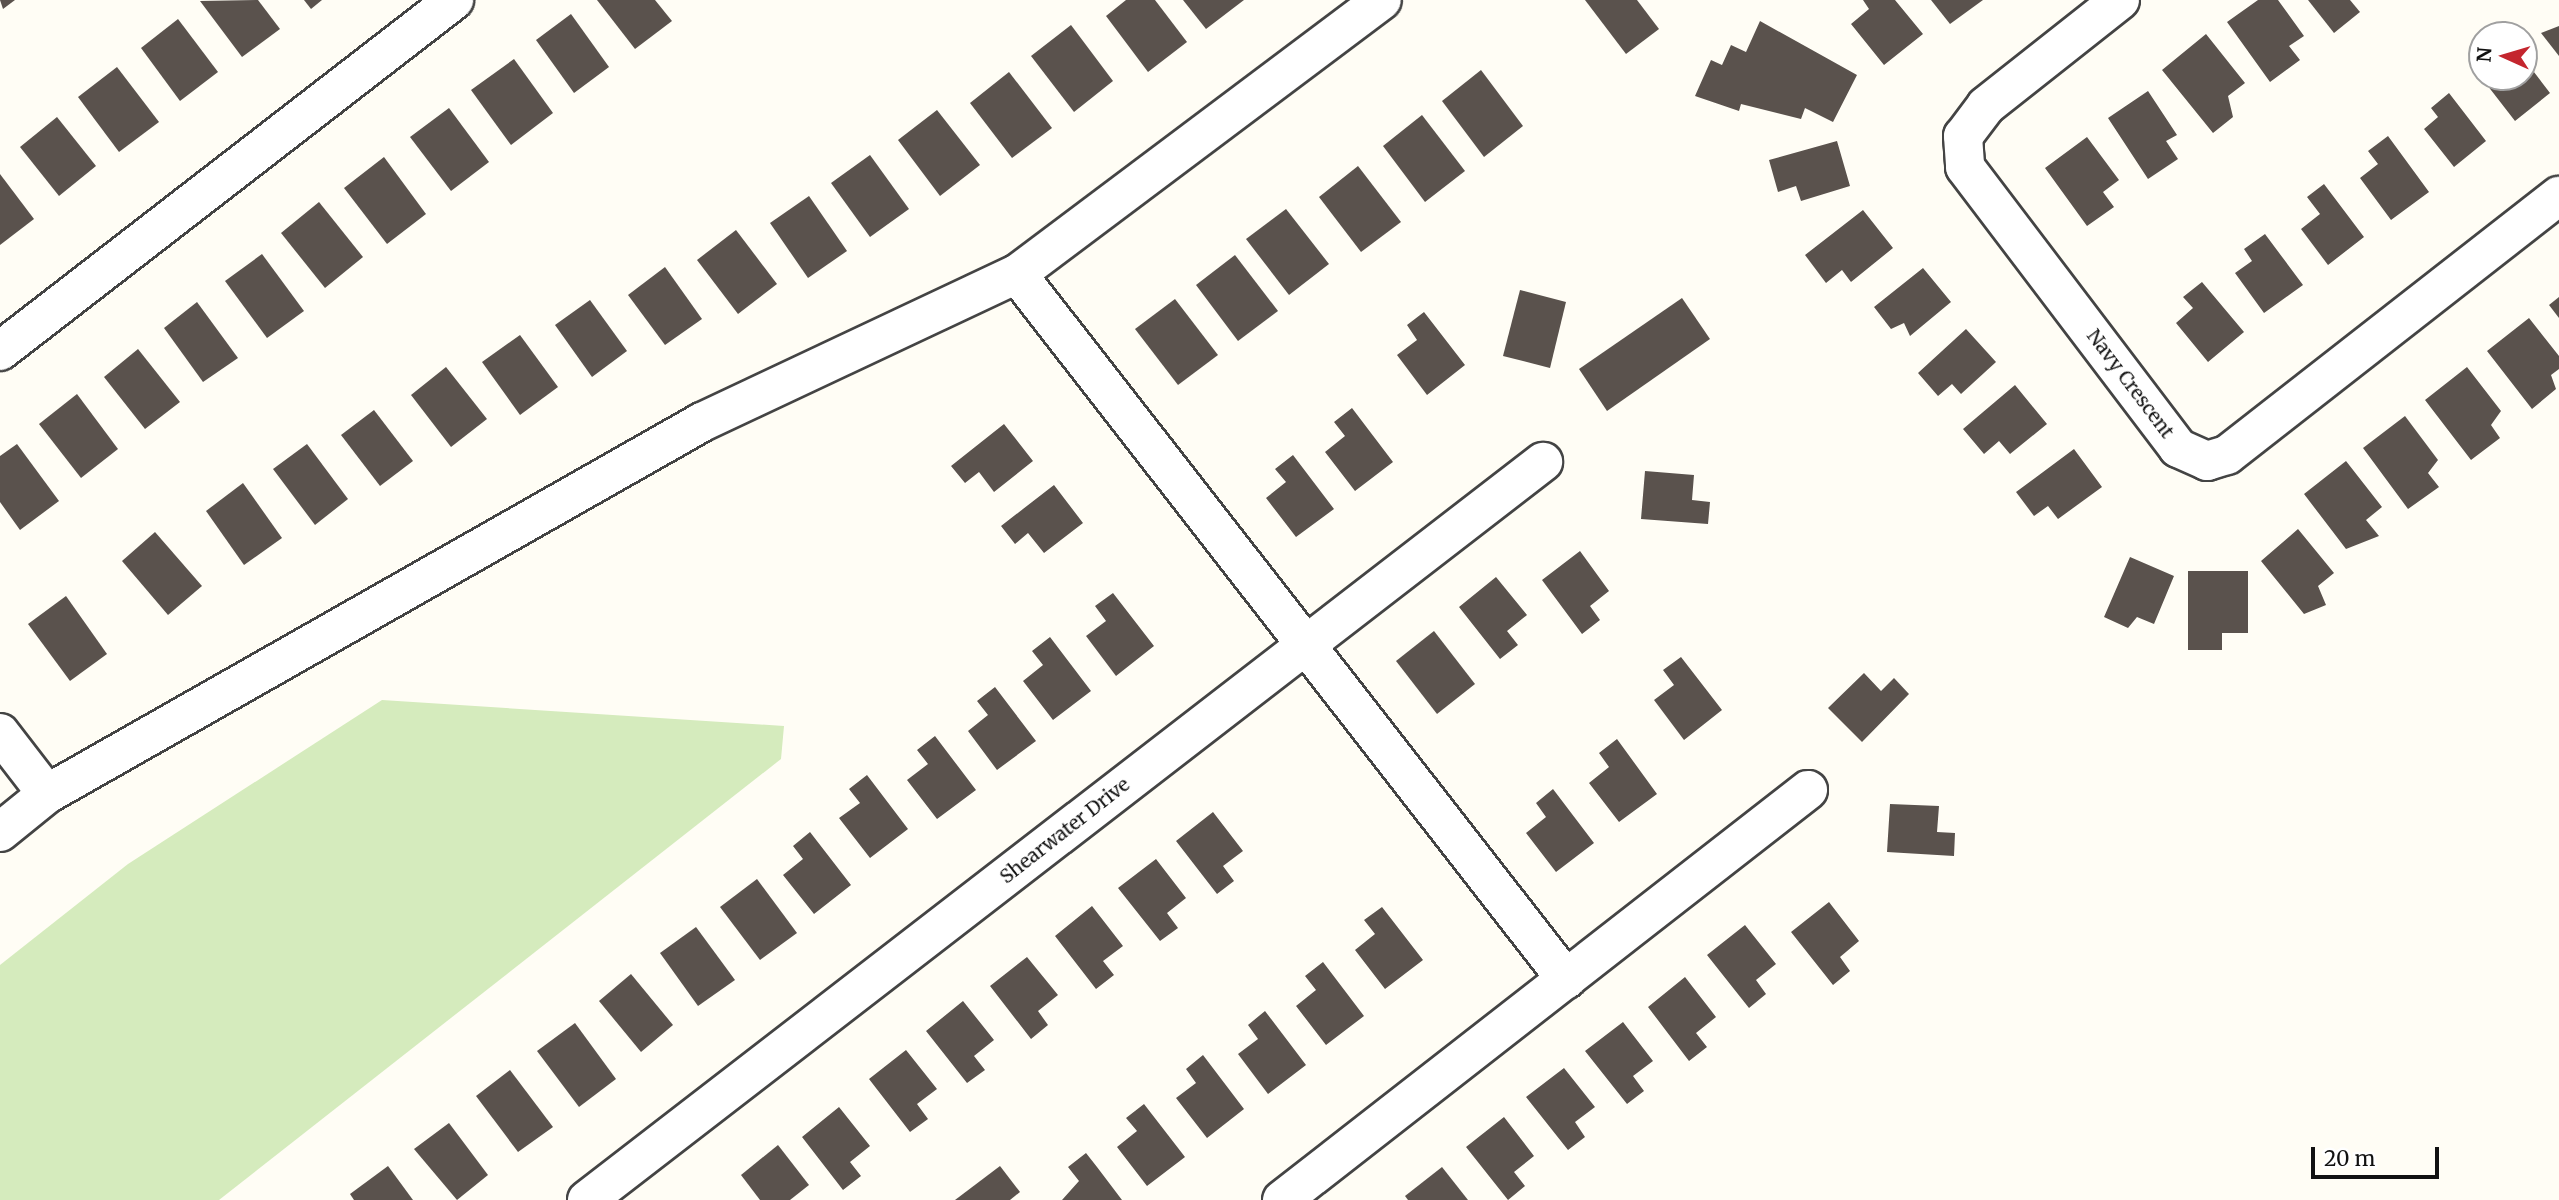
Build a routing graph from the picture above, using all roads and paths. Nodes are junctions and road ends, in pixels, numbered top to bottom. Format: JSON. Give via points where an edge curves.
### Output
{"nodes":[{"id":1,"x":454,"y":0,"type":"edge"},
{"id":2,"x":1382,"y":0,"type":"edge"},
{"id":3,"x":2120,"y":0,"type":"edge"},
{"id":4,"x":2559,"y":196,"type":"edge"},
{"id":5,"x":1017,"y":274,"type":"junction"},
{"id":6,"x":0,"y":351,"type":"edge"},
{"id":7,"x":1542,"y":462,"type":"dead end"},
{"id":8,"x":1306,"y":645,"type":"junction"},
{"id":9,"x":0,"y":733,"type":"edge"},
{"id":10,"x":1808,"y":790,"type":"dead end"},
{"id":11,"x":47,"y":794,"type":"junction"},
{"id":12,"x":0,"y":832,"type":"edge"},
{"id":13,"x":1566,"y":979,"type":"junction"},
{"id":14,"x":587,"y":1200,"type":"edge"},
{"id":15,"x":1282,"y":1200,"type":"edge"}],
"edges":[{"from":1,"to":6,"type":"street"},
{"from":2,"to":5,"type":"street"},
{"from":3,"to":4,"type":"street","name":"Navy Crescent","via":[[1986,106],[1963,136],[1965,167],[2178,448],[2207,461],[2227,455]]},
{"from":5,"to":8,"type":"street"},
{"from":5,"to":11,"type":"street","via":[[702,422]]},
{"from":7,"to":8,"type":"street","name":"Shearwater Drive"},
{"from":8,"to":13,"type":"street"},
{"from":8,"to":14,"type":"street","name":"Shearwater Drive"},
{"from":9,"to":11,"type":"street"},
{"from":10,"to":13,"type":"street"},
{"from":11,"to":12,"type":"street"},
{"from":13,"to":15,"type":"street"}]}
